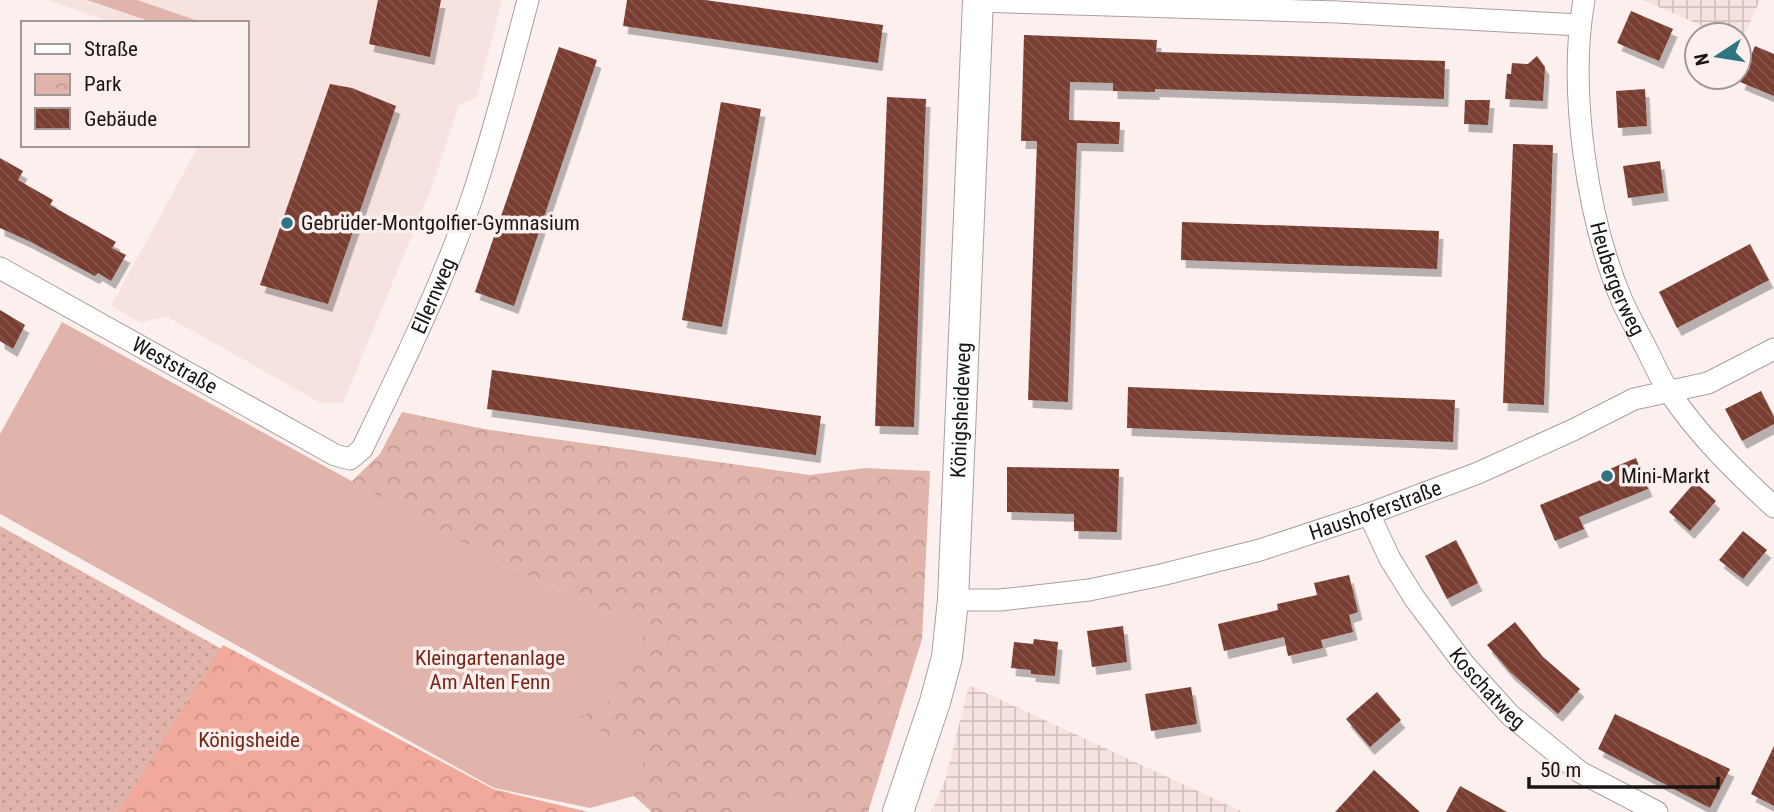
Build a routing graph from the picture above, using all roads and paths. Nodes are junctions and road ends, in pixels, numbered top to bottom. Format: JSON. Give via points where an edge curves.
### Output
{"nodes":[{"id":1,"x":528,"y":0,"type":"edge"},
{"id":2,"x":1584,"y":0,"type":"edge"},
{"id":3,"x":978,"y":1,"type":"edge"},
{"id":4,"x":1580,"y":25,"type":"junction"},
{"id":5,"x":0,"y":268,"type":"edge"},
{"id":6,"x":1774,"y":349,"type":"edge"},
{"id":7,"x":1669,"y":392,"type":"junction"},
{"id":8,"x":350,"y":459,"type":"joint"},
{"id":9,"x":1774,"y":507,"type":"edge"},
{"id":10,"x":1369,"y":514,"type":"junction"},
{"id":11,"x":953,"y":600,"type":"junction"},
{"id":12,"x":898,"y":812,"type":"edge"},
{"id":13,"x":1657,"y":812,"type":"edge"}],
"edges":[{"from":1,"to":8,"type":"street","name":"Ellernweg","via":[[472,195],[422,325],[362,449]]},
{"from":2,"to":4,"type":"street","name":"Heubergerweg"},
{"from":3,"to":4,"type":"street"},
{"from":3,"to":11,"type":"street","name":"Königsheideweg"},
{"from":4,"to":7,"type":"street","name":"Heubergerweg","via":[[1581,114],[1594,209],[1623,303]]},
{"from":5,"to":8,"type":"street","name":"Weststraße","via":[[335,455]]},
{"from":6,"to":7,"type":"street","name":"Haushoferstraße","via":[[1708,383]]},
{"from":7,"to":9,"type":"street","name":"Heubergerweg","via":[[1724,461]]},
{"from":7,"to":10,"type":"street","name":"Haushoferstraße","via":[[1634,399],[1478,473]]},
{"from":10,"to":11,"type":"street","name":"Haushoferstraße","via":[[1260,550],[1089,590]]},
{"from":10,"to":13,"type":"street","name":"Koschatweg","via":[[1415,599],[1510,715],[1580,772]]},
{"from":11,"to":12,"type":"street","name":"Königsheideweg","via":[[947,657]]}]}
